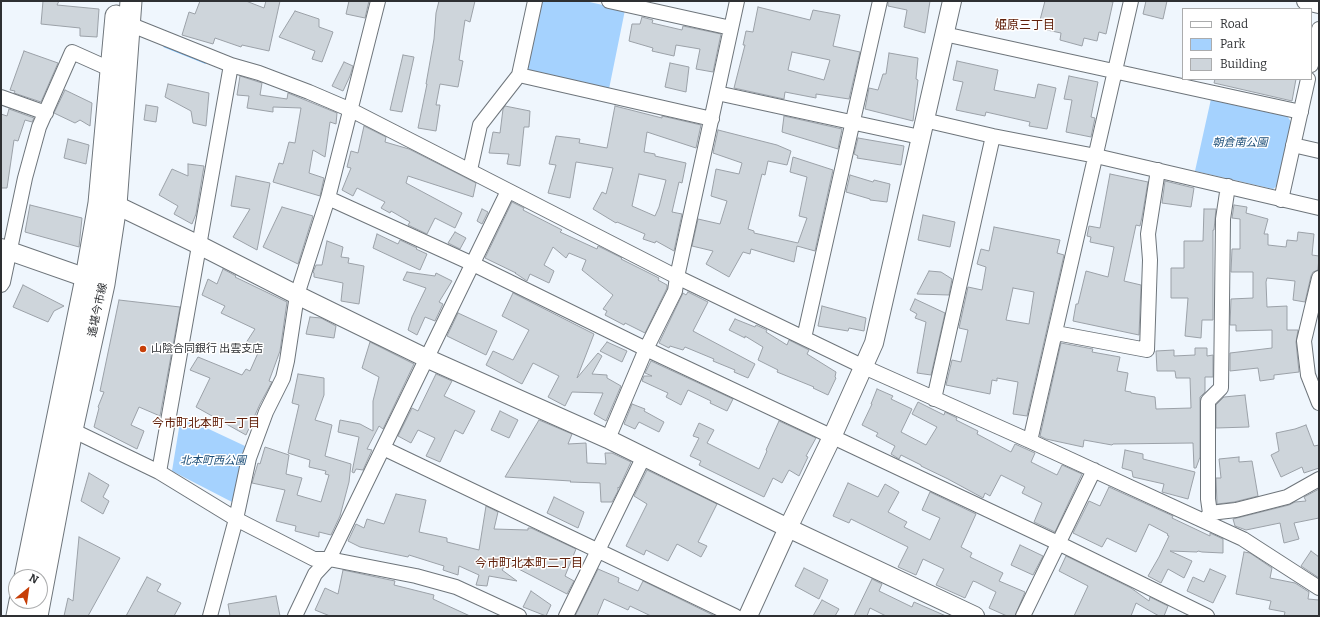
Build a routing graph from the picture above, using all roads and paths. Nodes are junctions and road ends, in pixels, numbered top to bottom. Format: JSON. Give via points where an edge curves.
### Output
{"nodes":[{"id":1,"x":117,"y":1,"type":"edge"},
{"id":2,"x":131,"y":1,"type":"edge"},
{"id":3,"x":378,"y":1,"type":"edge"},
{"id":4,"x":535,"y":1,"type":"edge"},
{"id":5,"x":609,"y":1,"type":"edge"},
{"id":6,"x":737,"y":1,"type":"edge"},
{"id":7,"x":880,"y":1,"type":"edge"},
{"id":8,"x":952,"y":1,"type":"edge"},
{"id":9,"x":1132,"y":1,"type":"edge"},
{"id":10,"x":1306,"y":1,"type":"edge"},
{"id":11,"x":1319,"y":4,"type":"edge"},
{"id":12,"x":129,"y":24,"type":"junction"},
{"id":13,"x":731,"y":28,"type":"junction"},
{"id":14,"x":1319,"y":29,"type":"edge"},
{"id":15,"x":944,"y":34,"type":"junction"},
{"id":16,"x":1312,"y":60,"type":"edge"},
{"id":17,"x":231,"y":65,"type":"junction"},
{"id":18,"x":110,"y":69,"type":"junction"},
{"id":19,"x":1115,"y":71,"type":"junction"},
{"id":20,"x":519,"y":75,"type":"junction"},
{"id":21,"x":1308,"y":80,"type":"edge"},
{"id":22,"x":718,"y":94,"type":"junction"},
{"id":23,"x":1,"y":97,"type":"edge"},
{"id":24,"x":351,"y":110,"type":"junction"},
{"id":25,"x":1300,"y":112,"type":"junction"},
{"id":26,"x":46,"y":113,"type":"junction"},
{"id":27,"x":712,"y":119,"type":"junction"},
{"id":28,"x":852,"y":122,"type":"junction"},
{"id":29,"x":922,"y":129,"type":"junction"},
{"id":30,"x":993,"y":136,"type":"junction"},
{"id":31,"x":1293,"y":145,"type":"junction"},
{"id":32,"x":1319,"y":151,"type":"edge"},
{"id":33,"x":1096,"y":156,"type":"junction"},
{"id":34,"x":470,"y":170,"type":"junction"},
{"id":35,"x":1158,"y":170,"type":"junction"},
{"id":36,"x":1228,"y":186,"type":"junction"},
{"id":37,"x":508,"y":191,"type":"junction"},
{"id":38,"x":328,"y":198,"type":"junction"},
{"id":39,"x":1281,"y":200,"type":"junction"},
{"id":40,"x":107,"y":204,"type":"junction"},
{"id":41,"x":1319,"y":208,"type":"edge"},
{"id":42,"x":199,"y":245,"type":"junction"},
{"id":43,"x":5,"y":250,"type":"edge"},
{"id":44,"x":473,"y":264,"type":"junction"},
{"id":45,"x":677,"y":277,"type":"junction"},
{"id":46,"x":1319,"y":278,"type":"edge"},
{"id":47,"x":95,"y":281,"type":"junction"},
{"id":48,"x":1,"y":285,"type":"edge"},
{"id":49,"x":297,"y":295,"type":"junction"},
{"id":50,"x":1056,"y":333,"type":"junction"},
{"id":51,"x":804,"y":338,"type":"junction"},
{"id":52,"x":646,"y":349,"type":"junction"},
{"id":53,"x":426,"y":358,"type":"junction"},
{"id":54,"x":864,"y":367,"type":"junction"},
{"id":55,"x":934,"y":399,"type":"junction"},
{"id":56,"x":1319,"y":403,"type":"edge"},
{"id":57,"x":63,"y":429,"type":"junction"},
{"id":58,"x":832,"y":437,"type":"junction"},
{"id":59,"x":608,"y":439,"type":"junction"},
{"id":60,"x":1030,"y":441,"type":"junction"},
{"id":61,"x":383,"y":448,"type":"junction"},
{"id":62,"x":644,"y":456,"type":"junction"},
{"id":63,"x":1094,"y":470,"type":"junction"},
{"id":64,"x":159,"y":472,"type":"junction"},
{"id":65,"x":1319,"y":479,"type":"edge"},
{"id":66,"x":1208,"y":516,"type":"junction"},
{"id":67,"x":236,"y":519,"type":"junction"},
{"id":68,"x":788,"y":528,"type":"junction"},
{"id":69,"x":1058,"y":543,"type":"junction"},
{"id":70,"x":597,"y":550,"type":"junction"},
{"id":71,"x":329,"y":559,"type":"junction"},
{"id":72,"x":27,"y":569,"type":"edge"},
{"id":73,"x":1319,"y":588,"type":"edge"},
{"id":74,"x":37,"y":616,"type":"edge"},
{"id":75,"x":210,"y":616,"type":"edge"},
{"id":76,"x":295,"y":616,"type":"edge"},
{"id":77,"x":519,"y":616,"type":"edge"},
{"id":78,"x":566,"y":616,"type":"edge"},
{"id":79,"x":735,"y":616,"type":"edge"},
{"id":80,"x":748,"y":616,"type":"edge"},
{"id":81,"x":975,"y":616,"type":"edge"},
{"id":82,"x":1023,"y":616,"type":"edge"},
{"id":83,"x":1207,"y":616,"type":"edge"}],
"edges":[{"from":1,"to":18,"type":"main road","name":"遙堪今市線"},
{"from":2,"to":12,"type":"main road","name":"遙堪今市線"},
{"from":3,"to":24,"type":"street"},
{"from":4,"to":20,"type":"street"},
{"from":5,"to":13,"type":"street"},
{"from":6,"to":13,"type":"street"},
{"from":7,"to":28,"type":"street"},
{"from":8,"to":15,"type":"street"},
{"from":9,"to":19,"type":"street"},
{"from":10,"to":11,"type":"street"},
{"from":12,"to":17,"type":"street"},
{"from":12,"to":40,"type":"main road","name":"遙堪今市線"},
{"from":13,"to":22,"type":"street"},
{"from":14,"to":16,"type":"street"},
{"from":15,"to":19,"type":"street"},
{"from":15,"to":29,"type":"street"},
{"from":17,"to":24,"type":"street","via":[[274,78]]},
{"from":17,"to":42,"type":"street"},
{"from":18,"to":26,"type":"street","via":[[72,52]]},
{"from":18,"to":40,"type":"main road","name":"遙堪今市線"},
{"from":19,"to":25,"type":"street"},
{"from":19,"to":33,"type":"street"},
{"from":20,"to":27,"type":"street"},
{"from":20,"to":34,"type":"street","via":[[480,125]]},
{"from":21,"to":25,"type":"street"},
{"from":22,"to":27,"type":"street"},
{"from":22,"to":28,"type":"street"},
{"from":23,"to":26,"type":"street"},
{"from":24,"to":34,"type":"street"},
{"from":24,"to":38,"type":"street"},
{"from":25,"to":31,"type":"street"},
{"from":26,"to":43,"type":"street","via":[[39,127]]},
{"from":27,"to":45,"type":"street"},
{"from":28,"to":29,"type":"street"},
{"from":28,"to":51,"type":"street"},
{"from":29,"to":30,"type":"street"},
{"from":29,"to":54,"type":"street","via":[[874,343]]},
{"from":30,"to":33,"type":"street"},
{"from":30,"to":55,"type":"street"},
{"from":31,"to":32,"type":"street"},
{"from":31,"to":39,"type":"street"},
{"from":33,"to":35,"type":"street"},
{"from":33,"to":50,"type":"street"},
{"from":34,"to":37,"type":"street"},
{"from":35,"to":36,"type":"street"},
{"from":35,"to":50,"type":"street","via":[[1148,234],[1150,260],[1147,350]]},
{"from":36,"to":39,"type":"street"},
{"from":36,"to":66,"type":"street","via":[[1223,220],[1222,388],[1208,401]]},
{"from":37,"to":44,"type":"street"},
{"from":37,"to":45,"type":"street"},
{"from":38,"to":44,"type":"street"},
{"from":38,"to":49,"type":"street"},
{"from":39,"to":41,"type":"street"},
{"from":40,"to":42,"type":"street"},
{"from":40,"to":47,"type":"main road","name":"遙堪今市線"},
{"from":42,"to":49,"type":"street"},
{"from":42,"to":64,"type":"street"},
{"from":43,"to":47,"type":"street"},
{"from":43,"to":48,"type":"street"},
{"from":44,"to":52,"type":"street"},
{"from":44,"to":53,"type":"street"},
{"from":45,"to":51,"type":"street"},
{"from":45,"to":52,"type":"street","via":[[675,291]]},
{"from":46,"to":56,"type":"street","via":[[1304,341],[1308,375]]},
{"from":47,"to":57,"type":"main road","name":"遙堪今市線"},
{"from":49,"to":53,"type":"street"},
{"from":49,"to":67,"type":"street","via":[[283,378],[266,412],[249,458]]},
{"from":50,"to":60,"type":"street"},
{"from":51,"to":54,"type":"street"},
{"from":52,"to":58,"type":"street"},
{"from":52,"to":59,"type":"street"},
{"from":53,"to":59,"type":"street"},
{"from":53,"to":61,"type":"street"},
{"from":54,"to":55,"type":"street"},
{"from":54,"to":58,"type":"street"},
{"from":55,"to":60,"type":"street"},
{"from":57,"to":64,"type":"street"},
{"from":57,"to":72,"type":"main road","name":"遙堪今市線"},
{"from":57,"to":74,"type":"main road","name":"遙堪今市線"},
{"from":58,"to":68,"type":"street"},
{"from":58,"to":69,"type":"street"},
{"from":59,"to":62,"type":"street"},
{"from":60,"to":63,"type":"street"},
{"from":61,"to":70,"type":"street"},
{"from":61,"to":71,"type":"street"},
{"from":62,"to":68,"type":"street"},
{"from":62,"to":70,"type":"street"},
{"from":63,"to":66,"type":"street"},
{"from":63,"to":69,"type":"street"},
{"from":64,"to":67,"type":"street"},
{"from":65,"to":66,"type":"street","via":[[1287,497]]},
{"from":66,"to":73,"type":"street"},
{"from":67,"to":71,"type":"street","via":[[314,559]]},
{"from":67,"to":75,"type":"street"},
{"from":68,"to":80,"type":"street"},
{"from":68,"to":81,"type":"street"},
{"from":69,"to":82,"type":"street"},
{"from":69,"to":83,"type":"street"},
{"from":70,"to":78,"type":"street"},
{"from":70,"to":79,"type":"street"},
{"from":71,"to":76,"type":"street","via":[[315,574]]},
{"from":71,"to":77,"type":"street","via":[[416,576],[456,587]]}]}
